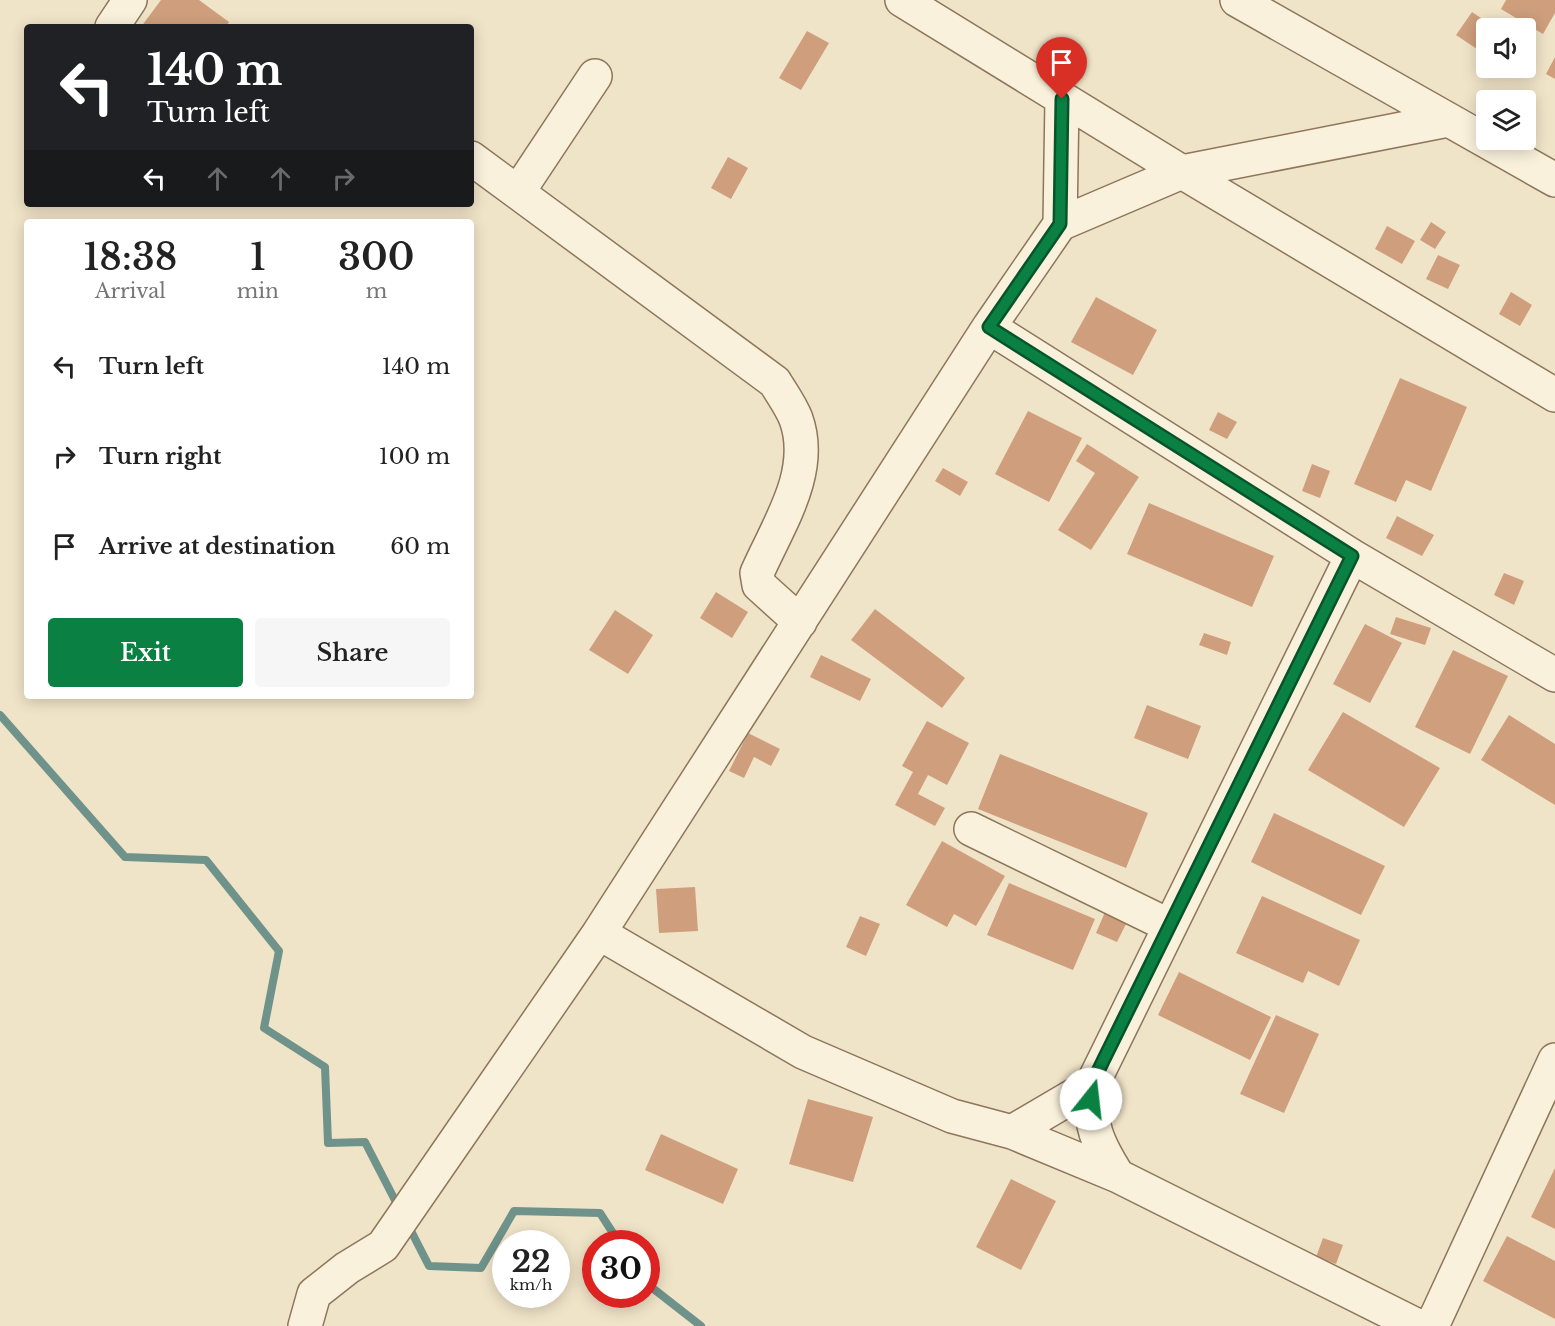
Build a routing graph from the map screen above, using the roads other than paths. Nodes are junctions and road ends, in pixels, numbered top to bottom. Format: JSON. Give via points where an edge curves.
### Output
{"nodes":[{"id":1,"x":130,"y":0,"type":"edge"},
{"id":2,"x":902,"y":0,"type":"edge"},
{"id":3,"x":1237,"y":0,"type":"edge"},
{"id":4,"x":114,"y":24,"type":"edge"},
{"id":5,"x":595,"y":76,"type":"dead end"},
{"id":6,"x":1062,"y":99,"type":"junction"},
{"id":7,"x":1448,"y":120,"type":"junction"},
{"id":8,"x":474,"y":160,"type":"edge"},
{"id":9,"x":1182,"y":172,"type":"junction"},
{"id":10,"x":1555,"y":180,"type":"edge"},
{"id":11,"x":518,"y":192,"type":"junction"},
{"id":12,"x":1060,"y":224,"type":"junction"},
{"id":13,"x":989,"y":327,"type":"junction"},
{"id":14,"x":1555,"y":395,"type":"edge"},
{"id":15,"x":1352,"y":556,"type":"junction"},
{"id":16,"x":800,"y":622,"type":"junction"},
{"id":17,"x":1555,"y":675,"type":"edge"},
{"id":18,"x":971,"y":829,"type":"dead end"},
{"id":19,"x":1170,"y":926,"type":"junction"},
{"id":20,"x":599,"y":933,"type":"junction"},
{"id":21,"x":1555,"y":1060,"type":"edge"},
{"id":22,"x":1092,"y":1084,"type":"junction"},
{"id":23,"x":1012,"y":1132,"type":"junction"},
{"id":24,"x":1118,"y":1176,"type":"junction"},
{"id":25,"x":305,"y":1326,"type":"edge"},
{"id":26,"x":1418,"y":1326,"type":"edge"},
{"id":27,"x":1432,"y":1326,"type":"edge"}],
"edges":[{"from":1,"to":4,"type":"street"},
{"from":2,"to":6,"type":"street"},
{"from":3,"to":7,"type":"street"},
{"from":5,"to":11,"type":"street"},
{"from":6,"to":9,"type":"street"},
{"from":6,"to":12,"type":"street"},
{"from":7,"to":9,"type":"street"},
{"from":7,"to":10,"type":"street"},
{"from":8,"to":11,"type":"street"},
{"from":9,"to":12,"type":"street"},
{"from":9,"to":14,"type":"street"},
{"from":11,"to":16,"type":"street","via":[[775,382],[796,418],[802,451],[798,481],[757,573],[759,585]]},
{"from":12,"to":13,"type":"street"},
{"from":13,"to":15,"type":"street"},
{"from":13,"to":16,"type":"street"},
{"from":15,"to":17,"type":"street"},
{"from":15,"to":19,"type":"street"},
{"from":16,"to":20,"type":"street"},
{"from":18,"to":19,"type":"street"},
{"from":19,"to":22,"type":"street"},
{"from":20,"to":23,"type":"street","via":[[803,1052],[952,1116]]},
{"from":20,"to":25,"type":"street","via":[[383,1246],[314,1294]]},
{"from":21,"to":27,"type":"street"},
{"from":22,"to":23,"type":"street"},
{"from":22,"to":24,"type":"street","via":[[1090,1113],[1101,1149]]},
{"from":23,"to":24,"type":"street"},
{"from":24,"to":26,"type":"street"}]}
